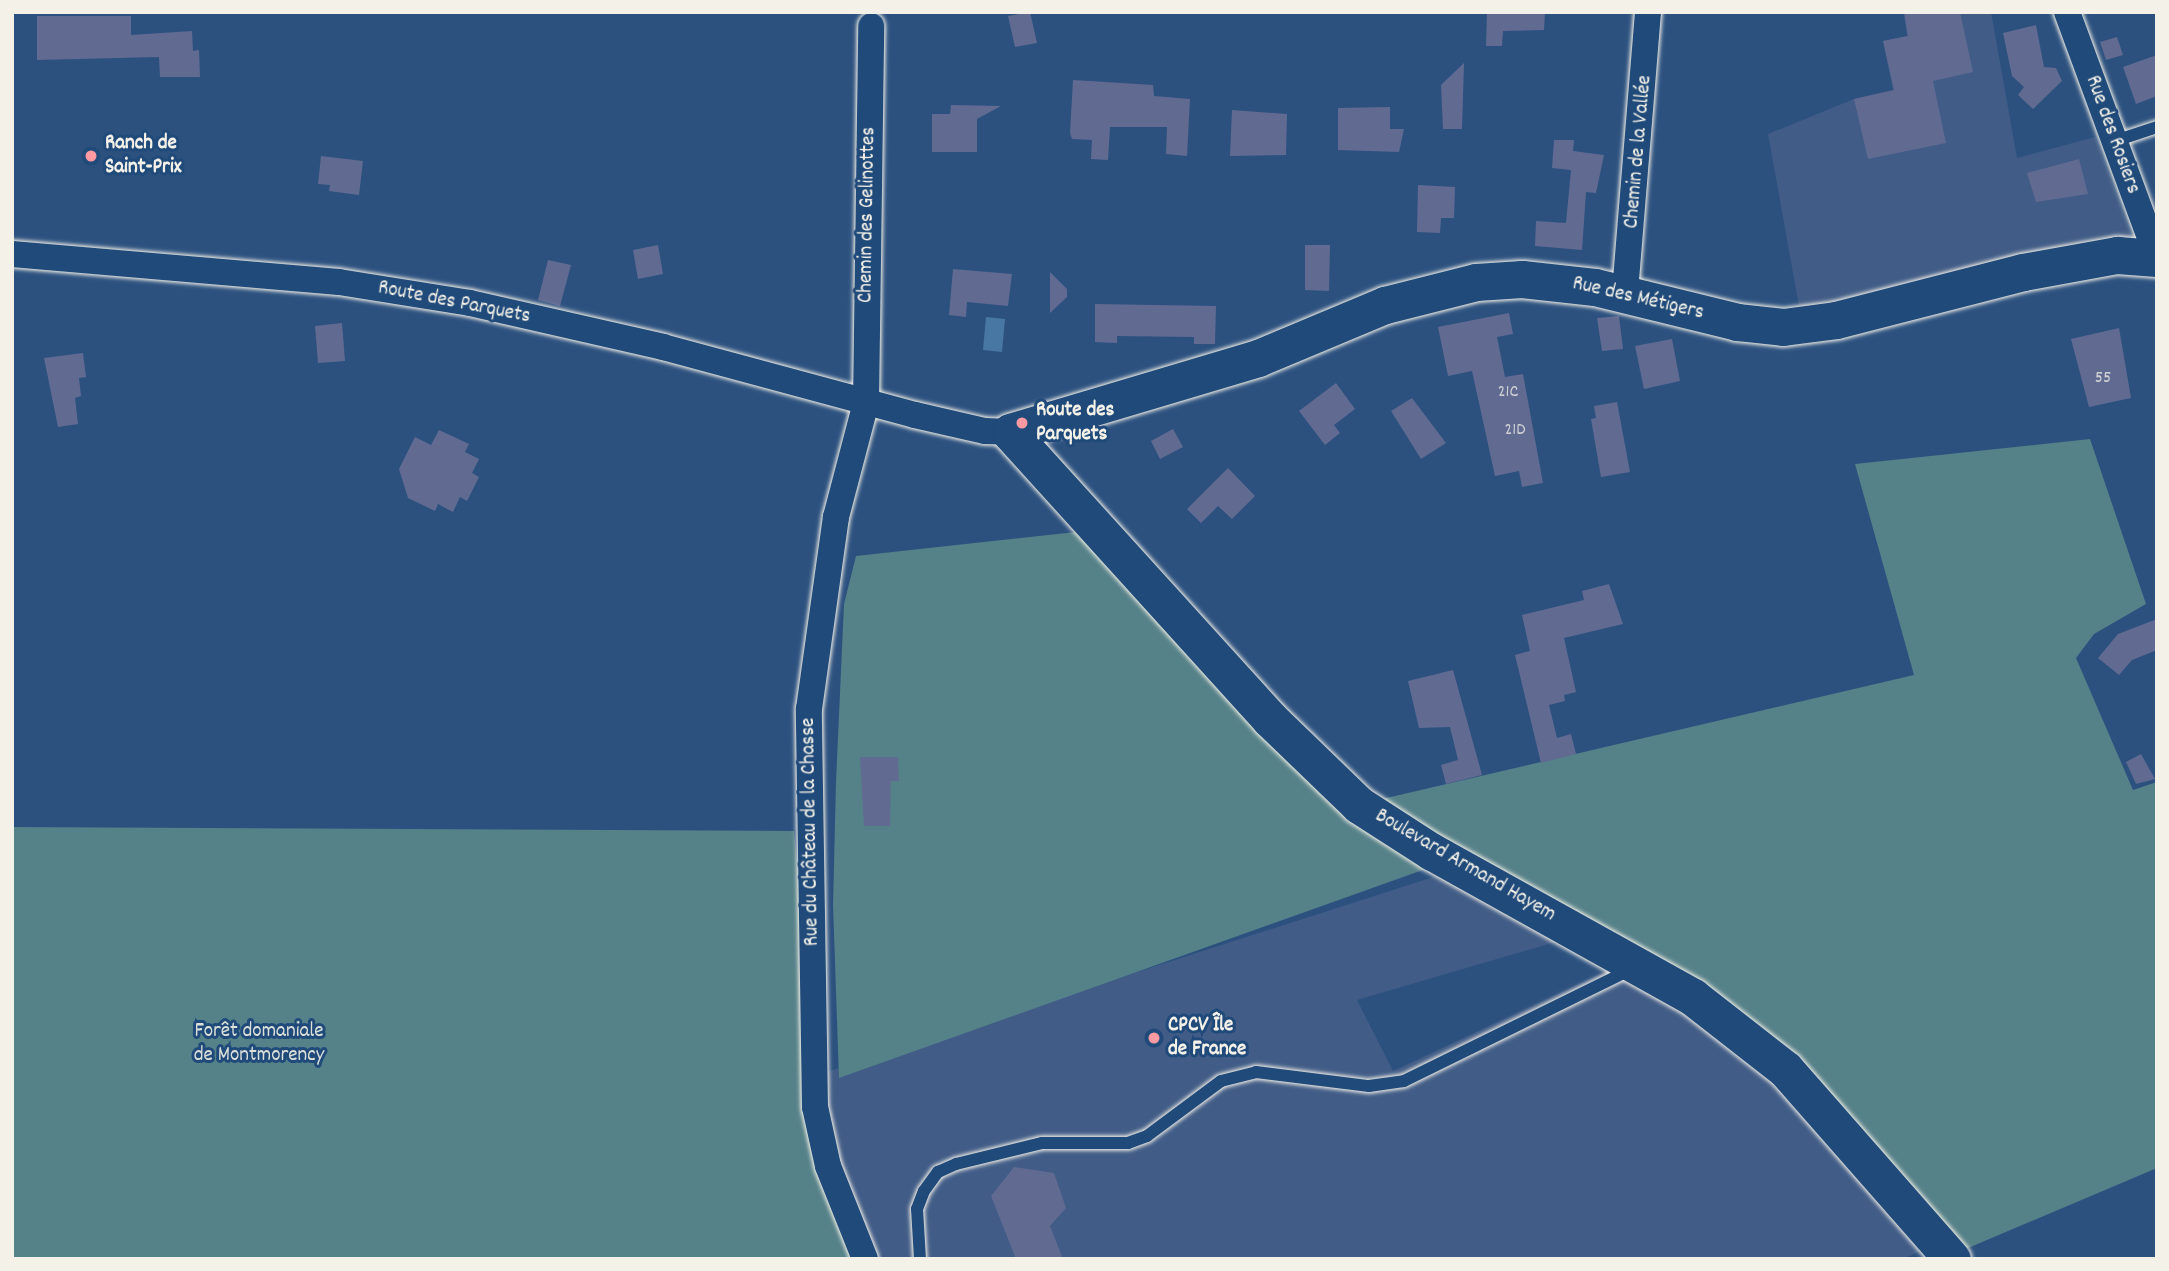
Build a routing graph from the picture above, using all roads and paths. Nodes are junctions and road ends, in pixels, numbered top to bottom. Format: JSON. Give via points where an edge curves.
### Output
{"nodes":[{"id":1,"x":1648,"y":12,"type":"edge"},
{"id":2,"x":2067,"y":12,"type":"edge"},
{"id":3,"x":871,"y":26,"type":"dead end"},
{"id":4,"x":2157,"y":127,"type":"edge"},
{"id":5,"x":2115,"y":141,"type":"junction"},
{"id":6,"x":12,"y":254,"type":"edge"},
{"id":7,"x":2157,"y":257,"type":"edge"},
{"id":8,"x":1625,"y":292,"type":"junction"},
{"id":9,"x":866,"y":403,"type":"junction"},
{"id":10,"x":1010,"y":432,"type":"junction"},
{"id":11,"x":1640,"y":965,"type":"junction"},
{"id":12,"x":865,"y":1259,"type":"edge"},
{"id":13,"x":920,"y":1259,"type":"edge"},
{"id":14,"x":1952,"y":1259,"type":"edge"}],
"edges":[{"from":1,"to":8,"type":"street","name":"Chemin de la Vallée"},
{"from":2,"to":5,"type":"street","name":"Rue des Rosiers"},
{"from":3,"to":9,"type":"street","name":"Chemin des Gelinottes"},
{"from":4,"to":5,"type":"lane"},
{"from":5,"to":7,"type":"street","name":"Rue des Rosiers"},
{"from":6,"to":9,"type":"street","name":"Route des Parquets","via":[[339,282],[470,303],[663,347]]},
{"from":7,"to":8,"type":"main road","name":"Rue des Métigers","via":[[2117,255],[2023,272],[1836,320],[1783,327],[1737,322]]},
{"from":8,"to":10,"type":"main road","name":"Rue des Métigers","via":[[1522,279],[1429,292],[1385,304],[1258,358]]},
{"from":9,"to":10,"type":"street","name":"Route des Parquets","via":[[985,432]]},
{"from":9,"to":12,"type":"street","name":"Rue du Château de la Chasse","via":[[836,517],[809,709],[815,1107],[828,1166]]},
{"from":10,"to":11,"type":"main road","name":"Boulevard Armand Hayem","via":[[1270,719],[1359,805],[1432,852]]},
{"from":11,"to":13,"type":"lane","via":[[1404,1082],[1368,1086],[1256,1072],[1221,1081],[1147,1136],[1128,1143],[1042,1143],[956,1164],[938,1172],[917,1209]]},
{"from":11,"to":14,"type":"main road","name":"Boulevard Armand Hayem","via":[[1693,998],[1785,1069]]}]}
